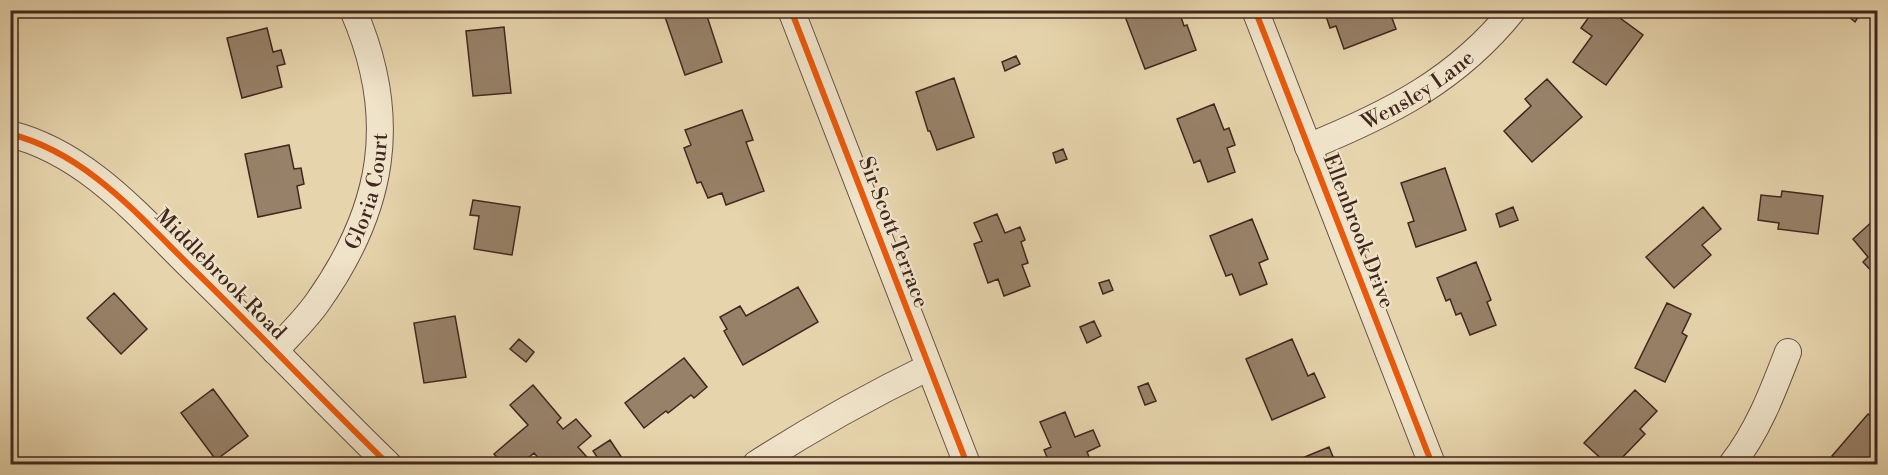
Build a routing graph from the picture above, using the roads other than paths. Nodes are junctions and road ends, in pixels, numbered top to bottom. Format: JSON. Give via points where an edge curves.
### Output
{"nodes":[{"id":1,"x":353,"y":10,"type":"edge"},
{"id":2,"x":791,"y":10,"type":"edge"},
{"id":3,"x":1255,"y":10,"type":"edge"},
{"id":4,"x":1513,"y":10,"type":"edge"},
{"id":5,"x":10,"y":134,"type":"edge"},
{"id":6,"x":1308,"y":147,"type":"junction"},
{"id":7,"x":275,"y":351,"type":"junction"},
{"id":8,"x":1788,"y":352,"type":"dead end"},
{"id":9,"x":929,"y":367,"type":"junction"},
{"id":10,"x":388,"y":465,"type":"edge"},
{"id":11,"x":756,"y":465,"type":"edge"},
{"id":12,"x":967,"y":465,"type":"edge"},
{"id":13,"x":1432,"y":465,"type":"edge"},
{"id":14,"x":1732,"y":465,"type":"edge"}],
"edges":[{"from":1,"to":7,"type":"street","name":"Gloria Court","via":[[374,71],[380,112],[372,194],[358,235],[339,271],[316,305]]},
{"from":2,"to":9,"type":"street","name":"Sir Scott Terrace"},
{"from":3,"to":6,"type":"street","name":"Ellenbrook Drive"},
{"from":4,"to":6,"type":"street","name":"Wensley Lane","via":[[1496,32],[1455,69],[1408,101]]},
{"from":5,"to":7,"type":"street","name":"Middlebrook Road","via":[[56,152],[107,186]]},
{"from":6,"to":13,"type":"street","name":"Ellenbrook Drive"},
{"from":7,"to":10,"type":"street","name":"Middlebrook Road"},
{"from":8,"to":14,"type":"street","via":[[1767,406]]},
{"from":9,"to":11,"type":"street","via":[[813,428]]},
{"from":9,"to":12,"type":"street","name":"Sir Scott Terrace"}]}
